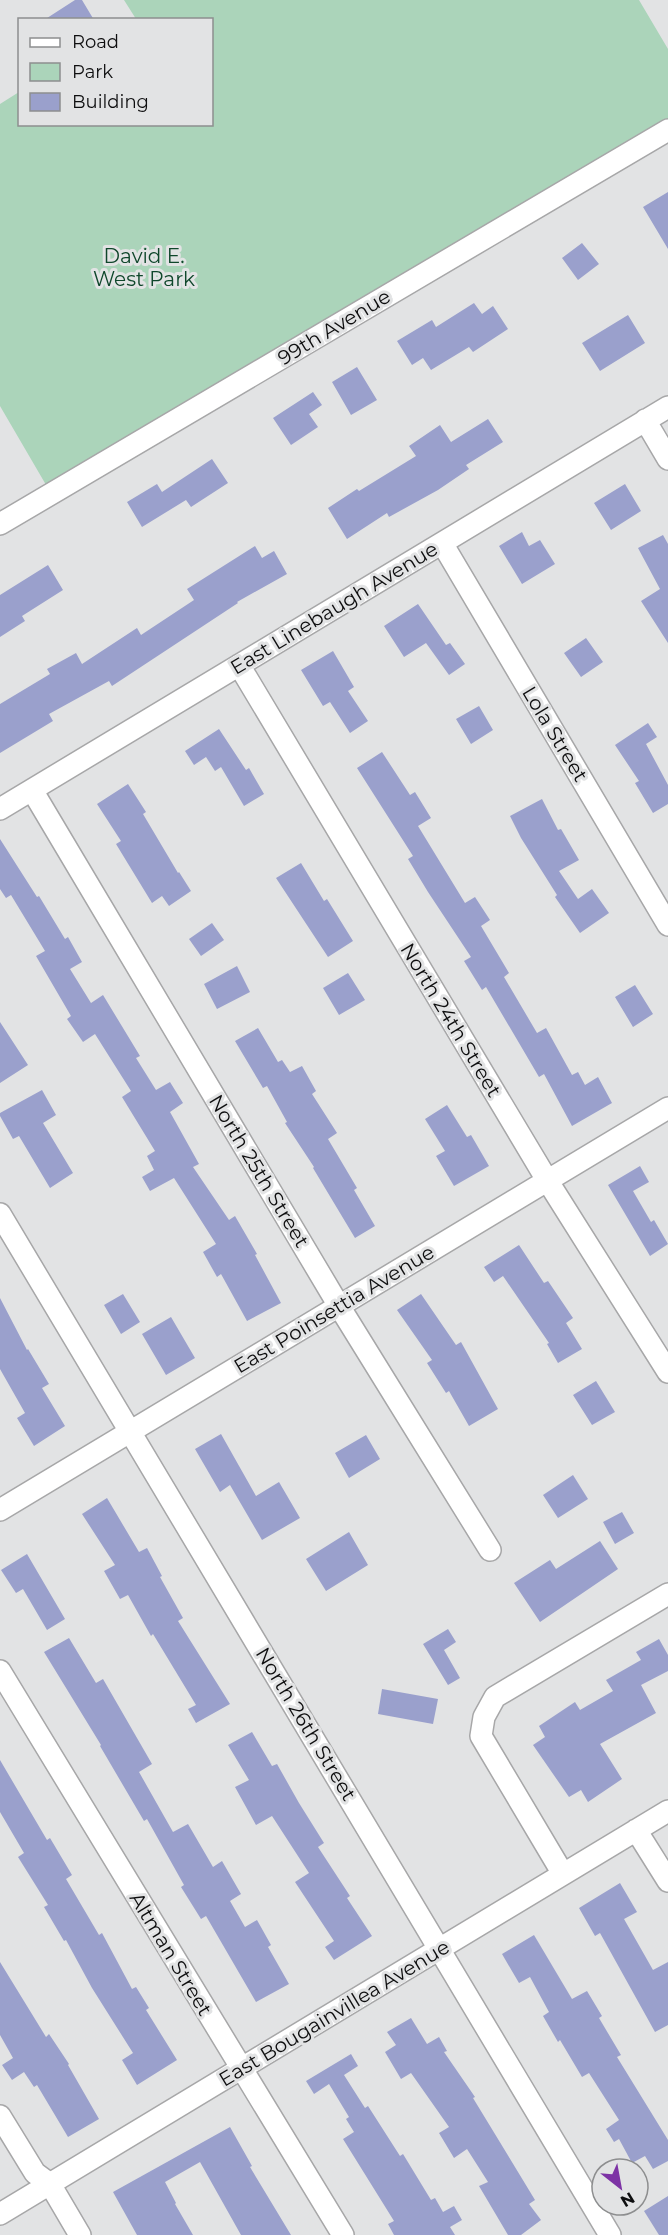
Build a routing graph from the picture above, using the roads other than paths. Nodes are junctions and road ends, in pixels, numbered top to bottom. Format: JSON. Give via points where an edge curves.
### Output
{"nodes":[{"id":1,"x":668,"y":129,"type":"edge"},
{"id":2,"x":668,"y":406,"type":"edge"},
{"id":3,"x":645,"y":420,"type":"junction"},
{"id":4,"x":668,"y":459,"type":"edge"},
{"id":5,"x":0,"y":524,"type":"edge"},
{"id":6,"x":442,"y":543,"type":"junction"},
{"id":7,"x":238,"y":665,"type":"junction"},
{"id":8,"x":32,"y":790,"type":"junction"},
{"id":9,"x":0,"y":809,"type":"edge"},
{"id":10,"x":668,"y":925,"type":"edge"},
{"id":11,"x":668,"y":1108,"type":"edge"},
{"id":12,"x":547,"y":1180,"type":"junction"},
{"id":13,"x":0,"y":1214,"type":"edge"},
{"id":14,"x":339,"y":1306,"type":"junction"},
{"id":15,"x":668,"y":1372,"type":"edge"},
{"id":16,"x":131,"y":1432,"type":"junction"},
{"id":17,"x":0,"y":1510,"type":"edge"},
{"id":18,"x":490,"y":1550,"type":"dead end"},
{"id":19,"x":668,"y":1594,"type":"edge"},
{"id":20,"x":0,"y":1671,"type":"edge"},
{"id":21,"x":668,"y":1811,"type":"edge"},
{"id":22,"x":636,"y":1830,"type":"junction"},
{"id":23,"x":564,"y":1874,"type":"junction"},
{"id":24,"x":668,"y":1881,"type":"edge"},
{"id":25,"x":440,"y":1948,"type":"junction"},
{"id":26,"x":241,"y":2069,"type":"junction"},
{"id":27,"x":0,"y":2116,"type":"edge"},
{"id":28,"x":50,"y":2184,"type":"junction"},
{"id":29,"x":0,"y":2214,"type":"edge"},
{"id":30,"x":80,"y":2235,"type":"edge"},
{"id":31,"x":343,"y":2235,"type":"edge"},
{"id":32,"x":610,"y":2235,"type":"edge"}],
"edges":[{"from":1,"to":5,"type":"street","name":"99th Avenue"},
{"from":2,"to":3,"type":"street","name":"East Linebaugh Avenue"},
{"from":3,"to":4,"type":"street"},
{"from":3,"to":6,"type":"street","name":"East Linebaugh Avenue"},
{"from":6,"to":7,"type":"street","name":"East Linebaugh Avenue"},
{"from":6,"to":10,"type":"street","name":"Lola Street"},
{"from":7,"to":8,"type":"street","name":"East Linebaugh Avenue"},
{"from":7,"to":12,"type":"street","name":"North 24th Street"},
{"from":8,"to":9,"type":"street","name":"East Linebaugh Avenue"},
{"from":8,"to":14,"type":"street","name":"North 25th Street"},
{"from":11,"to":12,"type":"street","name":"East Poinsettia Avenue"},
{"from":12,"to":14,"type":"street","name":"East Poinsettia Avenue"},
{"from":12,"to":15,"type":"street","name":"North 24th Street"},
{"from":13,"to":16,"type":"street","name":"North 26th Street"},
{"from":14,"to":16,"type":"street","name":"East Poinsettia Avenue"},
{"from":14,"to":18,"type":"street","name":"North 25th Street"},
{"from":16,"to":17,"type":"street","name":"East Poinsettia Avenue"},
{"from":16,"to":25,"type":"street","name":"North 26th Street"},
{"from":19,"to":23,"type":"street","via":[[495,1697],[484,1717],[481,1736]]},
{"from":20,"to":26,"type":"street","name":"Altman Street"},
{"from":21,"to":22,"type":"street","name":"East Bougainvillea Avenue"},
{"from":22,"to":23,"type":"street","name":"East Bougainvillea Avenue"},
{"from":22,"to":24,"type":"street"},
{"from":23,"to":25,"type":"street","name":"East Bougainvillea Avenue"},
{"from":25,"to":26,"type":"street","name":"East Bougainvillea Avenue"},
{"from":25,"to":32,"type":"street","name":"North 26th Street"},
{"from":26,"to":28,"type":"street","name":"East Bougainvillea Avenue"},
{"from":26,"to":31,"type":"street","name":"Altman Street"},
{"from":27,"to":28,"type":"street","via":[[35,2172]]},
{"from":28,"to":29,"type":"street","name":"East Bougainvillea Avenue"},
{"from":28,"to":30,"type":"street"}]}
